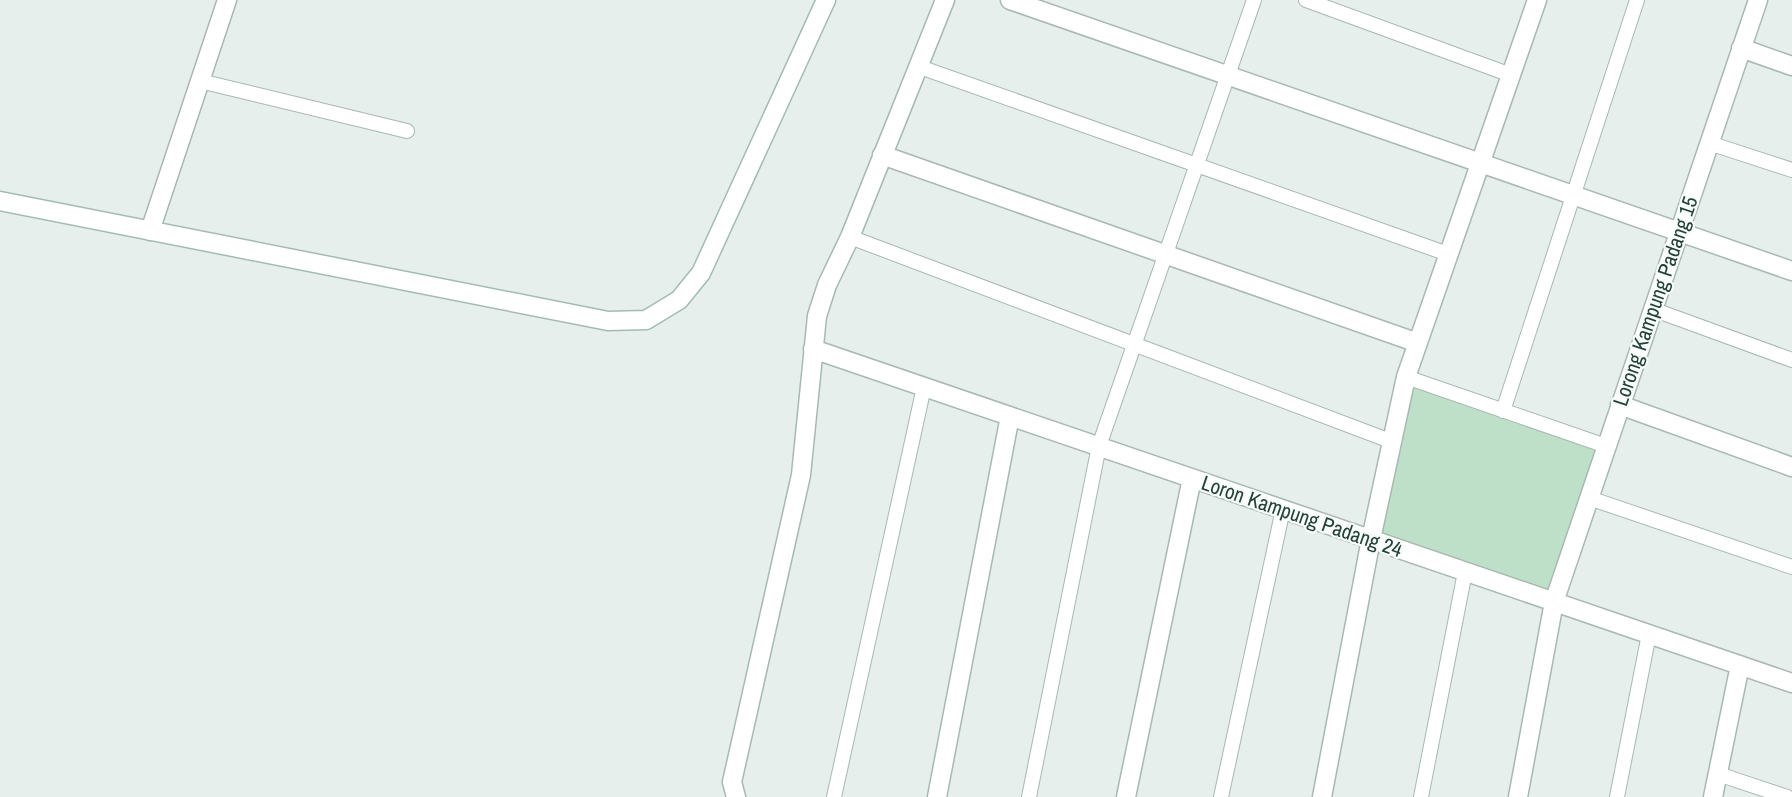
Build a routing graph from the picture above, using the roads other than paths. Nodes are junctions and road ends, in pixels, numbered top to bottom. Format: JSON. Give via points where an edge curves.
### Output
{"nodes":[{"id":1,"x":227,"y":0,"type":"edge"},
{"id":2,"x":826,"y":0,"type":"edge"},
{"id":3,"x":945,"y":0,"type":"edge"},
{"id":4,"x":1010,"y":0,"type":"edge"},
{"id":5,"x":1254,"y":0,"type":"edge"},
{"id":6,"x":1306,"y":0,"type":"edge"},
{"id":7,"x":1537,"y":0,"type":"edge"},
{"id":8,"x":1636,"y":0,"type":"edge"},
{"id":9,"x":1758,"y":0,"type":"edge"},
{"id":10,"x":1741,"y":48,"type":"junction"},
{"id":11,"x":917,"y":66,"type":"junction"},
{"id":12,"x":1792,"y":66,"type":"edge"},
{"id":13,"x":1511,"y":75,"type":"junction"},
{"id":14,"x":1227,"y":76,"type":"junction"},
{"id":15,"x":200,"y":81,"type":"junction"},
{"id":16,"x":407,"y":131,"type":"dead end"},
{"id":17,"x":1709,"y":143,"type":"junction"},
{"id":18,"x":882,"y":155,"type":"junction"},
{"id":19,"x":1480,"y":163,"type":"junction"},
{"id":20,"x":1197,"y":165,"type":"junction"},
{"id":21,"x":1792,"y":170,"type":"edge"},
{"id":22,"x":1572,"y":195,"type":"junction"},
{"id":23,"x":0,"y":201,"type":"edge"},
{"id":24,"x":150,"y":231,"type":"junction"},
{"id":25,"x":1678,"y":231,"type":"junction"},
{"id":26,"x":850,"y":237,"type":"junction"},
{"id":27,"x":1448,"y":254,"type":"junction"},
{"id":28,"x":1165,"y":256,"type":"junction"},
{"id":29,"x":1792,"y":271,"type":"edge"},
{"id":30,"x":1652,"y":309,"type":"junction"},
{"id":31,"x":1418,"y":343,"type":"junction"},
{"id":32,"x":1134,"y":344,"type":"junction"},
{"id":33,"x":813,"y":349,"type":"junction"},
{"id":34,"x":1792,"y":360,"type":"edge"},
{"id":35,"x":1406,"y":377,"type":"junction"},
{"id":36,"x":924,"y":387,"type":"junction"},
{"id":37,"x":1620,"y":405,"type":"junction"},
{"id":38,"x":1503,"y":411,"type":"junction"},
{"id":39,"x":1010,"y":416,"type":"junction"},
{"id":40,"x":1393,"y":441,"type":"junction"},
{"id":41,"x":1099,"y":446,"type":"junction"},
{"id":42,"x":1606,"y":446,"type":"junction"},
{"id":43,"x":1792,"y":467,"type":"edge"},
{"id":44,"x":1192,"y":478,"type":"junction"},
{"id":45,"x":1589,"y":498,"type":"junction"},
{"id":46,"x":1283,"y":509,"type":"junction"},
{"id":47,"x":1371,"y":539,"type":"junction"},
{"id":48,"x":1792,"y":567,"type":"edge"},
{"id":49,"x":1465,"y":572,"type":"junction"},
{"id":50,"x":1554,"y":602,"type":"junction"},
{"id":51,"x":1649,"y":634,"type":"junction"},
{"id":52,"x":1740,"y":665,"type":"junction"},
{"id":53,"x":1792,"y":683,"type":"edge"},
{"id":54,"x":1718,"y":774,"type":"junction"},
{"id":55,"x":736,"y":797,"type":"edge"},
{"id":56,"x":834,"y":797,"type":"edge"},
{"id":57,"x":937,"y":797,"type":"edge"},
{"id":58,"x":1029,"y":797,"type":"edge"},
{"id":59,"x":1126,"y":797,"type":"edge"},
{"id":60,"x":1221,"y":797,"type":"edge"},
{"id":61,"x":1322,"y":797,"type":"edge"},
{"id":62,"x":1421,"y":797,"type":"edge"},
{"id":63,"x":1518,"y":797,"type":"edge"},
{"id":64,"x":1617,"y":797,"type":"edge"},
{"id":65,"x":1713,"y":797,"type":"edge"},
{"id":66,"x":1787,"y":797,"type":"edge"}],
"edges":[{"from":1,"to":15,"type":"street"},
{"from":2,"to":24,"type":"street","via":[[701,273],[680,300],[646,320],[608,321]]},
{"from":3,"to":11,"type":"street"},
{"from":4,"to":14,"type":"street"},
{"from":5,"to":14,"type":"lane"},
{"from":6,"to":13,"type":"lane"},
{"from":7,"to":13,"type":"street"},
{"from":8,"to":22,"type":"lane"},
{"from":9,"to":10,"type":"street","name":"Lorong Kampung Padang 15"},
{"from":10,"to":12,"type":"street"},
{"from":10,"to":17,"type":"street","name":"Lorong Kampung Padang 15"},
{"from":11,"to":18,"type":"street"},
{"from":11,"to":20,"type":"lane"},
{"from":13,"to":19,"type":"street"},
{"from":14,"to":19,"type":"street"},
{"from":14,"to":20,"type":"lane"},
{"from":15,"to":16,"type":"lane"},
{"from":15,"to":24,"type":"street"},
{"from":17,"to":21,"type":"lane"},
{"from":17,"to":25,"type":"street","name":"Lorong Kampung Padang 15"},
{"from":18,"to":26,"type":"street"},
{"from":18,"to":28,"type":"street"},
{"from":19,"to":22,"type":"street"},
{"from":19,"to":27,"type":"street"},
{"from":20,"to":27,"type":"lane"},
{"from":20,"to":28,"type":"lane"},
{"from":22,"to":25,"type":"street"},
{"from":22,"to":38,"type":"lane"},
{"from":23,"to":24,"type":"street"},
{"from":25,"to":29,"type":"street"},
{"from":25,"to":30,"type":"street","name":"Lorong Kampung Padang 15"},
{"from":26,"to":32,"type":"lane"},
{"from":26,"to":33,"type":"street","via":[[827,285],[817,316]]},
{"from":27,"to":31,"type":"street"},
{"from":28,"to":31,"type":"street"},
{"from":28,"to":32,"type":"lane"},
{"from":30,"to":34,"type":"lane"},
{"from":30,"to":37,"type":"street","name":"Lorong Kampung Padang 15"},
{"from":31,"to":35,"type":"street"},
{"from":32,"to":40,"type":"lane"},
{"from":32,"to":41,"type":"lane"},
{"from":33,"to":36,"type":"street","name":"Loron Kampung Padang 24"},
{"from":33,"to":55,"type":"street","via":[[801,475],[732,782]]},
{"from":35,"to":38,"type":"lane"},
{"from":35,"to":40,"type":"street"},
{"from":36,"to":39,"type":"street","name":"Loron Kampung Padang 24"},
{"from":36,"to":56,"type":"lane"},
{"from":37,"to":42,"type":"street","name":"Lorong Kampung Padang 15"},
{"from":37,"to":43,"type":"street"},
{"from":38,"to":42,"type":"lane"},
{"from":39,"to":41,"type":"street","name":"Loron Kampung Padang 24"},
{"from":39,"to":57,"type":"street"},
{"from":40,"to":47,"type":"street"},
{"from":41,"to":44,"type":"street","name":"Loron Kampung Padang 24"},
{"from":41,"to":58,"type":"lane"},
{"from":42,"to":45,"type":"street","name":"Lorong Kampung Padang 15"},
{"from":44,"to":46,"type":"street","name":"Loron Kampung Padang 24"},
{"from":44,"to":59,"type":"street"},
{"from":45,"to":48,"type":"lane"},
{"from":45,"to":50,"type":"street","name":"Lorong Kampung Padang 15"},
{"from":46,"to":47,"type":"street","name":"Loron Kampung Padang 24"},
{"from":46,"to":60,"type":"lane"},
{"from":47,"to":49,"type":"street","name":"Loron Kampung Padang 24"},
{"from":47,"to":61,"type":"street"},
{"from":49,"to":50,"type":"street","name":"Loron Kampung Padang 24"},
{"from":49,"to":62,"type":"lane"},
{"from":50,"to":51,"type":"street","name":"Loron Kampung Padang 24"},
{"from":50,"to":63,"type":"street","name":"Lorong Kampung Padang 15"},
{"from":51,"to":52,"type":"street","name":"Loron Kampung Padang 24"},
{"from":51,"to":64,"type":"lane"},
{"from":52,"to":53,"type":"street","name":"Loron Kampung Padang 24"},
{"from":52,"to":54,"type":"street"},
{"from":54,"to":65,"type":"street"},
{"from":54,"to":66,"type":"lane"}]}
